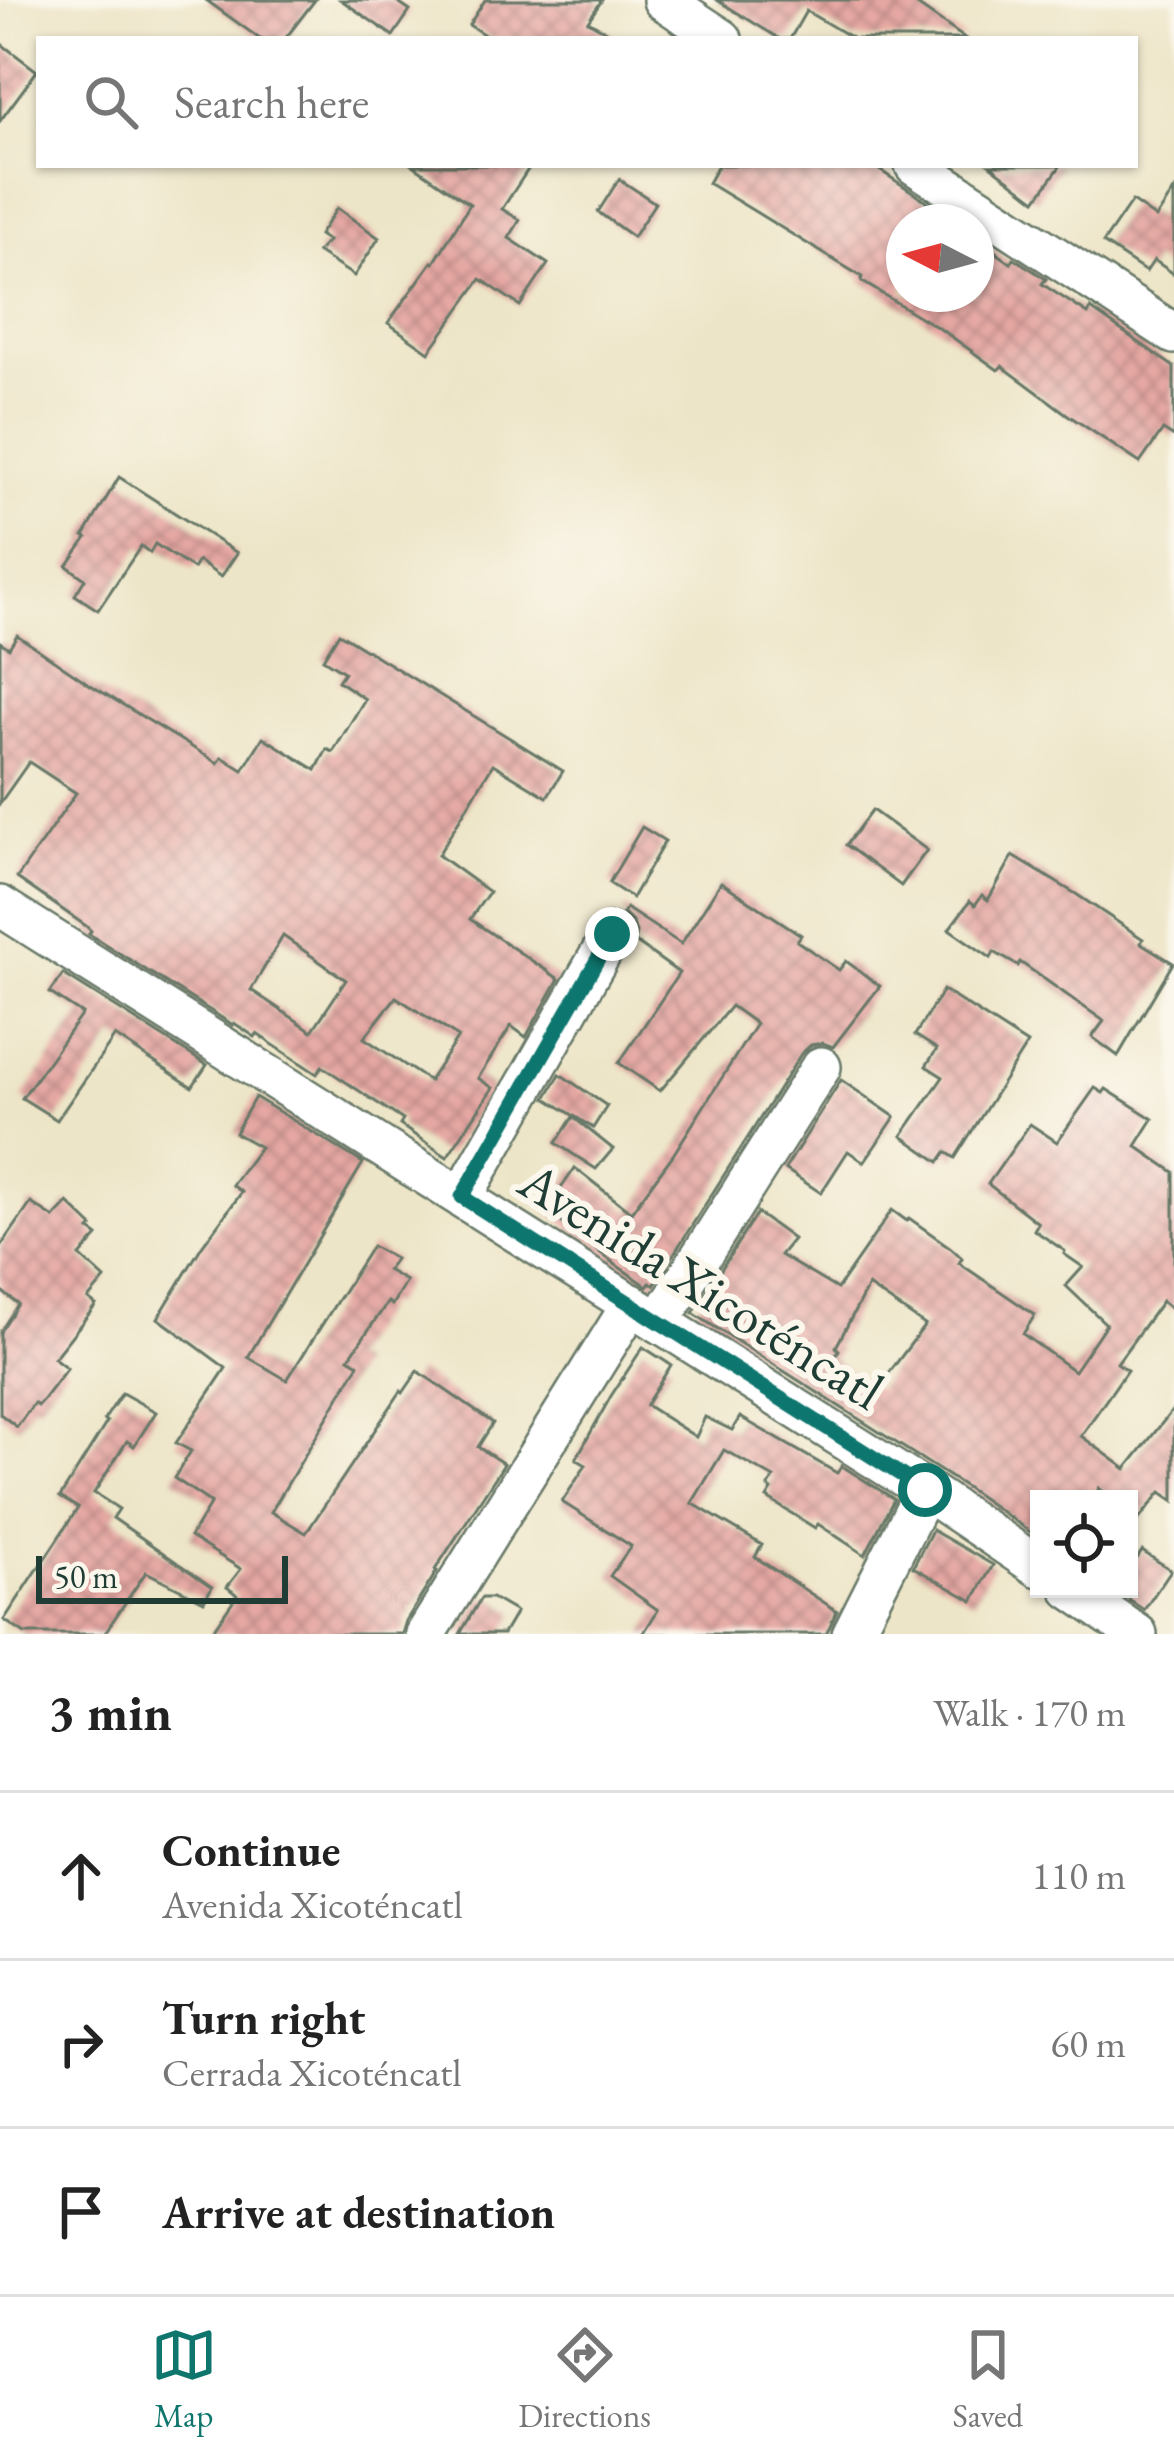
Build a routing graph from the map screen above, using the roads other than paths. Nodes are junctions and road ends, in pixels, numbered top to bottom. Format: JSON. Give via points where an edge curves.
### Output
{"nodes":[{"id":1,"x":663,"y":0,"type":"edge"},
{"id":2,"x":717,"y":36,"type":"edge"},
{"id":3,"x":920,"y":168,"type":"edge"},
{"id":4,"x":1174,"y":334,"type":"edge"},
{"id":5,"x":0,"y":906,"type":"edge"},
{"id":6,"x":612,"y":934,"type":"dead end"},
{"id":7,"x":821,"y":1067,"type":"dead end"},
{"id":8,"x":462,"y":1197,"type":"junction"},
{"id":9,"x":645,"y":1313,"type":"junction"},
{"id":10,"x":925,"y":1490,"type":"junction"},
{"id":11,"x":1030,"y":1562,"type":"edge"},
{"id":12,"x":1084,"y":1598,"type":"edge"},
{"id":13,"x":426,"y":1634,"type":"edge"},
{"id":14,"x":852,"y":1634,"type":"edge"},
{"id":15,"x":1137,"y":1634,"type":"edge"}],
"edges":[{"from":1,"to":2,"type":"street"},
{"from":3,"to":4,"type":"street"},
{"from":5,"to":8,"type":"street","name":"Avenida Xicoténcatl"},
{"from":6,"to":8,"type":"street"},
{"from":7,"to":9,"type":"street"},
{"from":8,"to":9,"type":"street","name":"Avenida Xicoténcatl"},
{"from":9,"to":10,"type":"street","name":"Avenida Xicoténcatl"},
{"from":9,"to":13,"type":"street"},
{"from":10,"to":11,"type":"street","name":"Avenida Xicoténcatl"},
{"from":10,"to":14,"type":"street"},
{"from":12,"to":15,"type":"street"}]}
